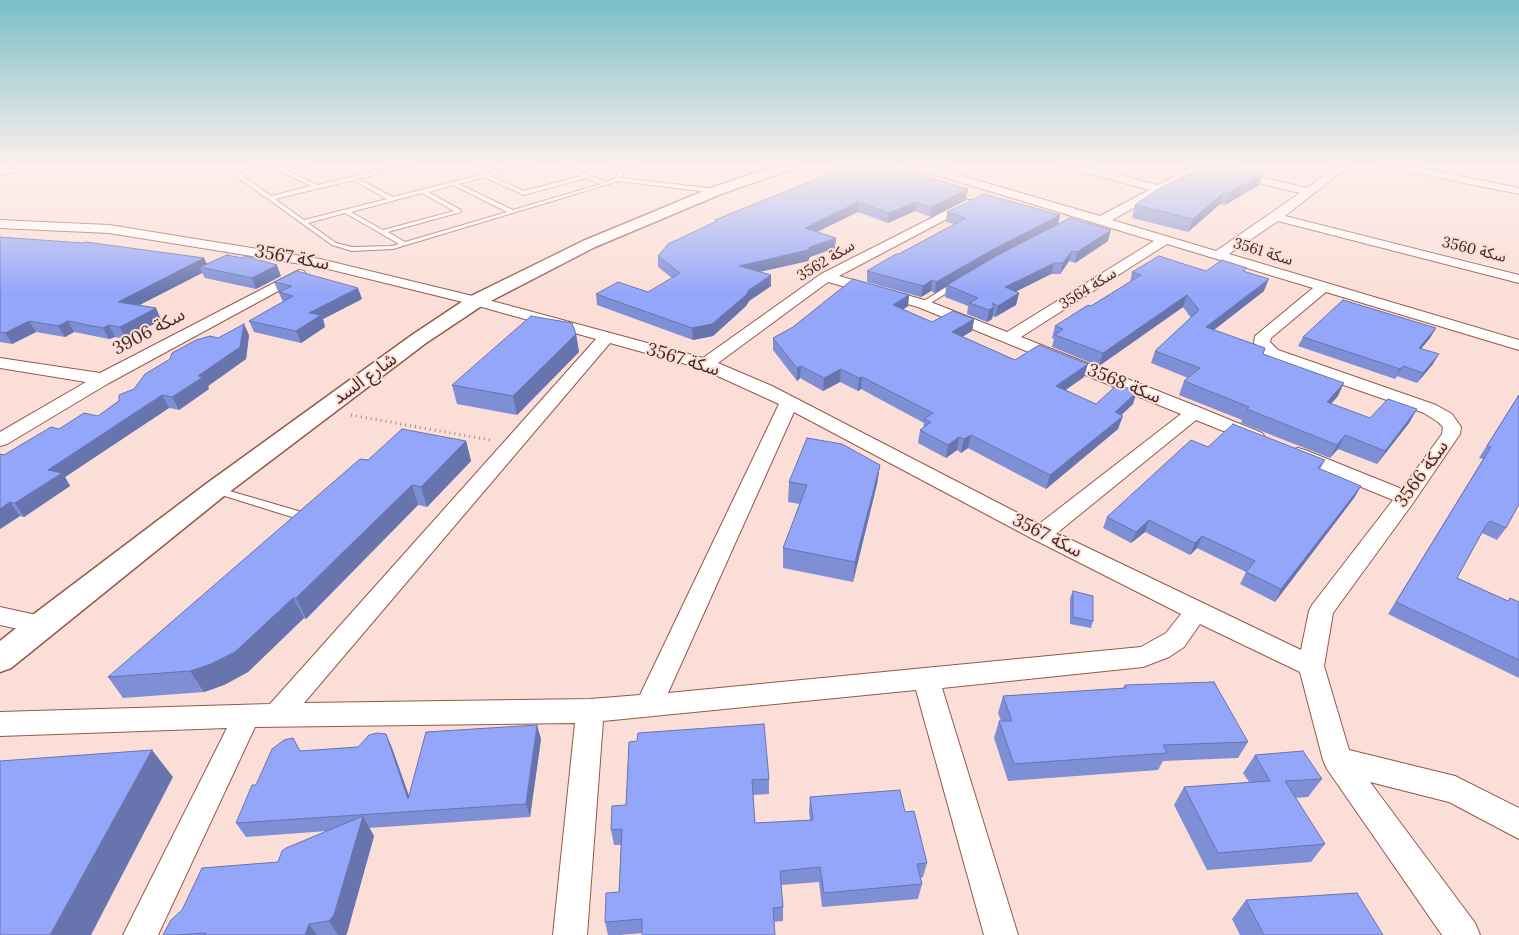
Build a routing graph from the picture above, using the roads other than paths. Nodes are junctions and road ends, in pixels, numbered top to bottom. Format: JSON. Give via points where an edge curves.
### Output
{"nodes":[{"id":1,"x":283,"y":208,"type":"edge"},
{"id":2,"x":358,"y":208,"type":"edge"},
{"id":3,"x":454,"y":208,"type":"edge"},
{"id":4,"x":504,"y":208,"type":"edge"},
{"id":5,"x":528,"y":208,"type":"edge"},
{"id":6,"x":678,"y":208,"type":"edge"},
{"id":7,"x":961,"y":208,"type":"edge"},
{"id":8,"x":1054,"y":208,"type":"edge"},
{"id":9,"x":1125,"y":208,"type":"edge"},
{"id":10,"x":1288,"y":208,"type":"edge"},
{"id":11,"x":345,"y":211,"type":"junction"},
{"id":12,"x":513,"y":212,"type":"junction"},
{"id":13,"x":1276,"y":217,"type":"junction"},
{"id":14,"x":1103,"y":220,"type":"junction"},
{"id":15,"x":302,"y":222,"type":"junction"},
{"id":16,"x":2,"y":226,"type":"edge"},
{"id":17,"x":382,"y":232,"type":"junction"},
{"id":18,"x":1166,"y":239,"type":"junction"},
{"id":19,"x":404,"y":244,"type":"junction"},
{"id":20,"x":1219,"y":255,"type":"junction"},
{"id":21,"x":320,"y":262,"type":"junction"},
{"id":22,"x":826,"y":277,"type":"junction"},
{"id":23,"x":1519,"y":279,"type":"edge"},
{"id":24,"x":962,"y":281,"type":"edge"},
{"id":25,"x":1324,"y":287,"type":"junction"},
{"id":26,"x":476,"y":301,"type":"junction"},
{"id":27,"x":923,"y":304,"type":"junction"},
{"id":28,"x":606,"y":337,"type":"junction"},
{"id":29,"x":1009,"y":338,"type":"junction"},
{"id":30,"x":1519,"y":345,"type":"edge"},
{"id":31,"x":0,"y":363,"type":"edge"},
{"id":32,"x":706,"y":364,"type":"junction"},
{"id":33,"x":104,"y":379,"type":"junction"},
{"id":34,"x":789,"y":402,"type":"junction"},
{"id":35,"x":1194,"y":412,"type":"junction"},
{"id":36,"x":0,"y":440,"type":"edge"},
{"id":37,"x":1268,"y":442,"type":"edge"},
{"id":38,"x":1286,"y":450,"type":"edge"},
{"id":39,"x":215,"y":490,"type":"junction"},
{"id":40,"x":1406,"y":498,"type":"junction"},
{"id":41,"x":310,"y":518,"type":"edge"},
{"id":42,"x":1041,"y":534,"type":"junction"},
{"id":43,"x":1196,"y":611,"type":"junction"},
{"id":44,"x":0,"y":616,"type":"edge"},
{"id":45,"x":41,"y":625,"type":"junction"},
{"id":46,"x":0,"y":659,"type":"edge"},
{"id":47,"x":1311,"y":666,"type":"junction"},
{"id":48,"x":926,"y":678,"type":"junction"},
{"id":49,"x":648,"y":706,"type":"junction"},
{"id":50,"x":590,"y":711,"type":"junction"},
{"id":51,"x":247,"y":716,"type":"junction"},
{"id":52,"x":277,"y":716,"type":"junction"},
{"id":53,"x":0,"y":724,"type":"edge"},
{"id":54,"x":1337,"y":760,"type":"junction"},
{"id":55,"x":1519,"y":824,"type":"edge"},
{"id":56,"x":140,"y":935,"type":"edge"},
{"id":57,"x":570,"y":935,"type":"edge"},
{"id":58,"x":1001,"y":935,"type":"edge"},
{"id":59,"x":1463,"y":935,"type":"edge"}],
"edges":[{"from":1,"to":15,"type":"lane"},
{"from":2,"to":11,"type":"lane"},
{"from":3,"to":17,"type":"lane","via":[[460,211]]},
{"from":4,"to":12,"type":"lane"},
{"from":5,"to":12,"type":"lane"},
{"from":6,"to":26,"type":"street","name":"شارع السد","via":[[589,244]]},
{"from":7,"to":22,"type":"street","name":"سكة 3562"},
{"from":8,"to":14,"type":"street","name":"سكة 3561"},
{"from":9,"to":14,"type":"street"},
{"from":10,"to":13,"type":"street"},
{"from":11,"to":15,"type":"lane"},
{"from":11,"to":17,"type":"lane"},
{"from":12,"to":19,"type":"lane"},
{"from":13,"to":20,"type":"street"},
{"from":13,"to":23,"type":"street","name":"سكة 3560"},
{"from":14,"to":18,"type":"street","name":"سكة 3561"},
{"from":15,"to":19,"type":"lane","via":[[334,244],[352,249],[372,250]]},
{"from":16,"to":21,"type":"street","name":"سكة 3567","via":[[109,230]]},
{"from":17,"to":19,"type":"lane"},
{"from":18,"to":20,"type":"street","name":"سكة 3561"},
{"from":18,"to":29,"type":"street","name":"سكة 3564"},
{"from":20,"to":25,"type":"street","name":"سكة 3561"},
{"from":21,"to":26,"type":"street","name":"سكة 3567"},
{"from":21,"to":33,"type":"street","name":"سكة 3906"},
{"from":22,"to":27,"type":"street","name":"سكة 3568"},
{"from":22,"to":32,"type":"street","name":"سكة 3562"},
{"from":24,"to":27,"type":"lane"},
{"from":25,"to":30,"type":"street","name":"سكة 3561"},
{"from":25,"to":40,"type":"street","name":"سكة 3566","via":[[1263,336],[1262,344],[1272,354],[1430,409],[1445,418],[1452,427],[1451,434]]},
{"from":26,"to":28,"type":"street","name":"سكة 3567"},
{"from":26,"to":39,"type":"street","name":"شارع السد","via":[[419,339]]},
{"from":27,"to":29,"type":"street","name":"سكة 3568"},
{"from":28,"to":32,"type":"street","name":"سكة 3567"},
{"from":28,"to":52,"type":"street"},
{"from":29,"to":35,"type":"street","name":"سكة 3568"},
{"from":31,"to":33,"type":"street"},
{"from":32,"to":34,"type":"street","name":"سكة 3567"},
{"from":33,"to":36,"type":"street","name":"سكة 3906"},
{"from":34,"to":42,"type":"street","name":"سكة 3567"},
{"from":34,"to":49,"type":"street"},
{"from":35,"to":37,"type":"street","name":"سكة 3568"},
{"from":35,"to":42,"type":"street"},
{"from":38,"to":40,"type":"street"},
{"from":39,"to":41,"type":"lane"},
{"from":39,"to":45,"type":"street","name":"شارع السد"},
{"from":40,"to":47,"type":"street","name":"سكة 3566","via":[[1321,611]]},
{"from":42,"to":43,"type":"street","name":"سكة 3567"},
{"from":43,"to":47,"type":"street","name":"سكة 3567"},
{"from":43,"to":48,"type":"street","via":[[1175,640],[1143,657]]},
{"from":44,"to":45,"type":"street"},
{"from":45,"to":46,"type":"street","name":"شارع السد"},
{"from":47,"to":54,"type":"street","name":"سكة 3566"},
{"from":48,"to":49,"type":"street"},
{"from":48,"to":58,"type":"street"},
{"from":49,"to":50,"type":"street"},
{"from":50,"to":52,"type":"street"},
{"from":50,"to":57,"type":"street"},
{"from":51,"to":52,"type":"street"},
{"from":51,"to":53,"type":"street"},
{"from":51,"to":56,"type":"street"},
{"from":54,"to":55,"type":"street","via":[[1455,790]]},
{"from":54,"to":59,"type":"street","name":"سكة 3566"}]}
